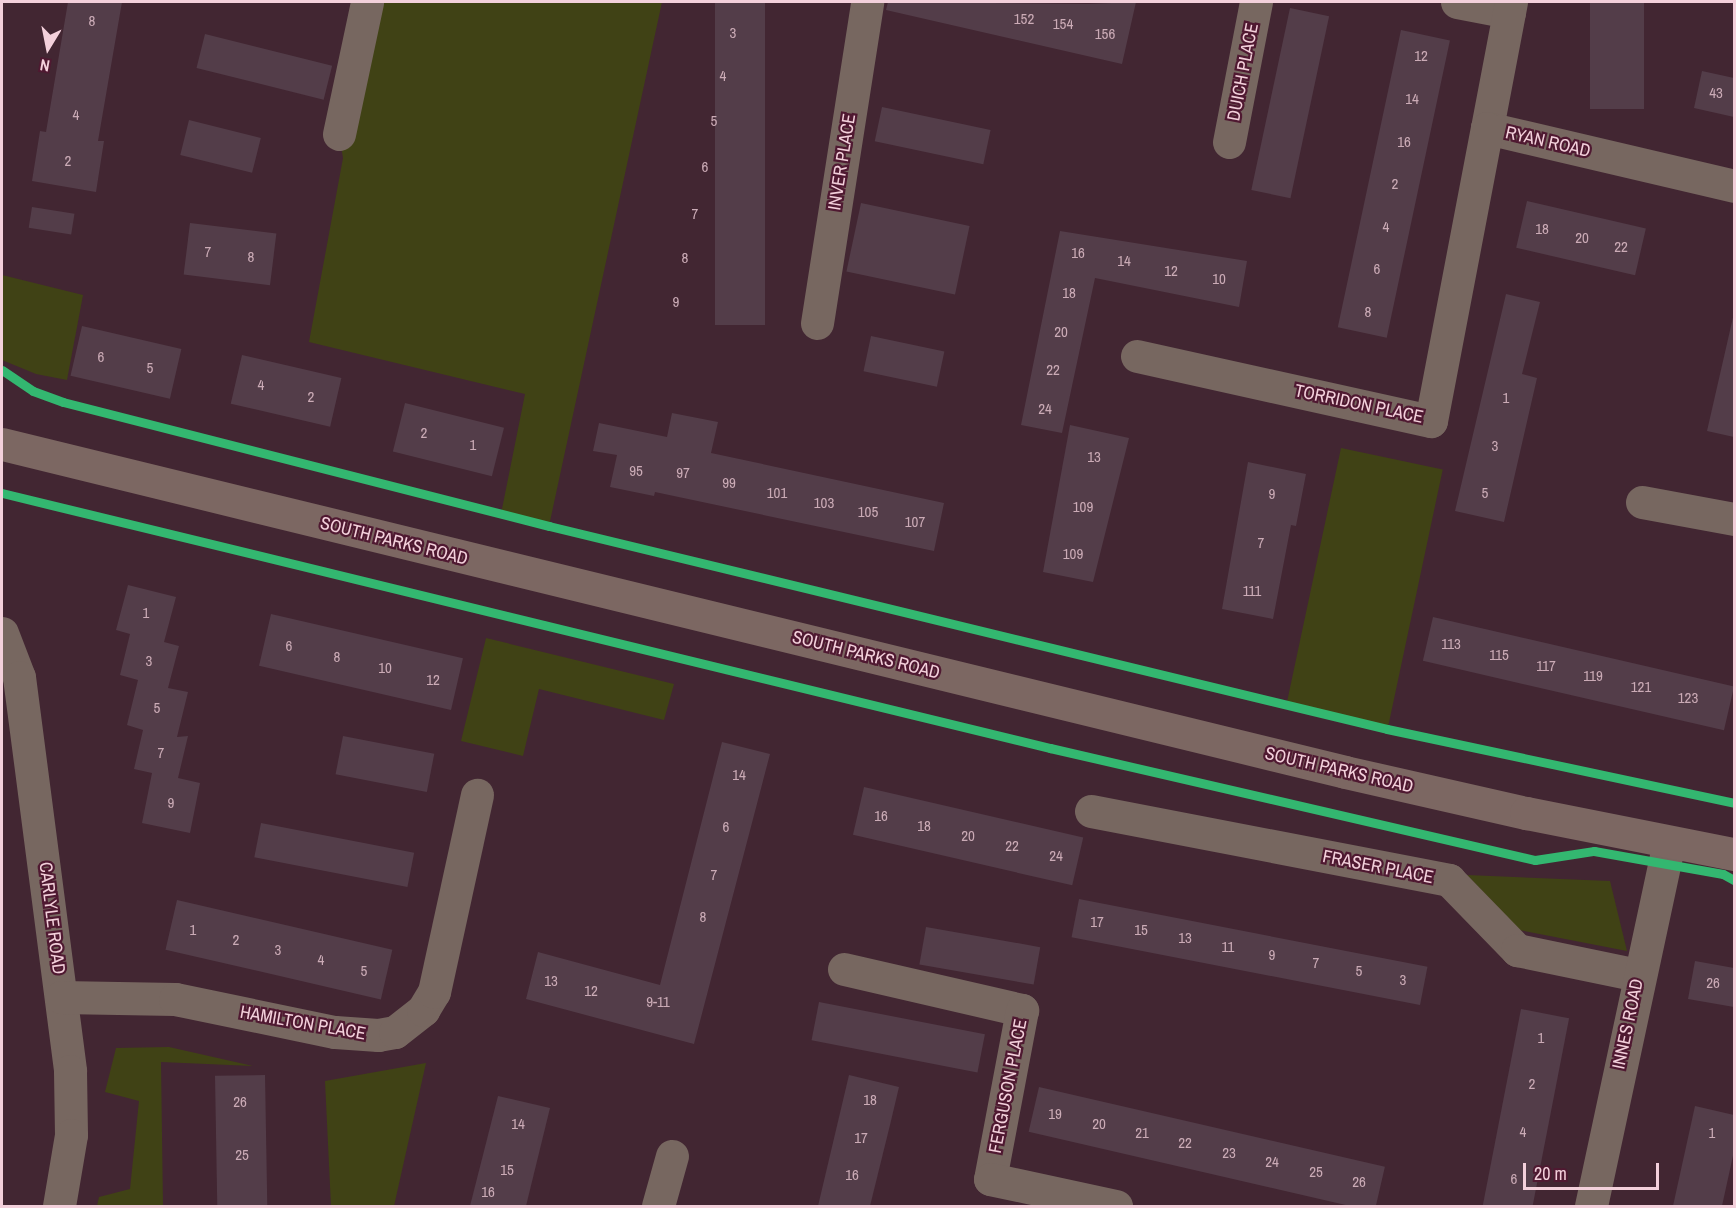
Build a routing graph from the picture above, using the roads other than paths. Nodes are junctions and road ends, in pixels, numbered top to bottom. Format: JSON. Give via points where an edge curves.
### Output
{"nodes":[{"id":1,"x":368,"y":2,"type":"edge"},
{"id":2,"x":867,"y":2,"type":"edge"},
{"id":3,"x":1256,"y":2,"type":"edge"},
{"id":4,"x":1457,"y":2,"type":"edge"},
{"id":5,"x":1510,"y":7,"type":"edge"},
{"id":6,"x":1487,"y":128,"type":"junction"},
{"id":7,"x":339,"y":134,"type":"dead end"},
{"id":8,"x":1229,"y":142,"type":"dead end"},
{"id":9,"x":1734,"y":186,"type":"edge"},
{"id":10,"x":817,"y":323,"type":"dead end"},
{"id":11,"x":1137,"y":356,"type":"dead end"},
{"id":12,"x":2,"y":444,"type":"edge"},
{"id":13,"x":1642,"y":502,"type":"dead end"},
{"id":14,"x":1734,"y":519,"type":"edge"},
{"id":15,"x":2,"y":633,"type":"edge"},
{"id":16,"x":477,"y":795,"type":"dead end"},
{"id":17,"x":1091,"y":811,"type":"dead end"},
{"id":18,"x":1669,"y":842,"type":"junction"},
{"id":19,"x":1734,"y":854,"type":"edge"},
{"id":20,"x":844,"y":969,"type":"dead end"},
{"id":21,"x":1638,"y":975,"type":"junction"},
{"id":22,"x":61,"y":997,"type":"junction"},
{"id":23,"x":672,"y":1156,"type":"dead end"},
{"id":24,"x":59,"y":1206,"type":"edge"},
{"id":25,"x":658,"y":1206,"type":"edge"},
{"id":26,"x":1116,"y":1206,"type":"edge"},
{"id":27,"x":1591,"y":1206,"type":"edge"}],
"edges":[{"from":1,"to":7,"type":"street"},
{"from":2,"to":10,"type":"street","name":"INVER PLACE"},
{"from":3,"to":8,"type":"street","name":"DUICH PLACE"},
{"from":4,"to":5,"type":"street"},
{"from":5,"to":6,"type":"street","name":"RYAN ROAD"},
{"from":6,"to":9,"type":"street","name":"RYAN ROAD"},
{"from":6,"to":11,"type":"street","name":"TORRIDON PLACE","via":[[1431,421]]},
{"from":12,"to":18,"type":"street","name":"SOUTH PARKS ROAD","via":[[1345,772]]},
{"from":13,"to":14,"type":"street"},
{"from":15,"to":22,"type":"street","name":"CARLYLE ROAD","via":[[19,678]]},
{"from":16,"to":22,"type":"street","name":"HAMILTON PLACE","via":[[434,992],[423,1010],[395,1032],[335,1032],[175,999]]},
{"from":17,"to":21,"type":"street","name":"FRASER PLACE","via":[[1449,880],[1517,950]]},
{"from":18,"to":19,"type":"street","name":"SOUTH PARKS ROAD"},
{"from":18,"to":21,"type":"street","name":"INNES ROAD"},
{"from":20,"to":26,"type":"street","name":"FERGUSON PLACE","via":[[1022,1010],[990,1179]]},
{"from":21,"to":27,"type":"street","name":"INNES ROAD"},
{"from":22,"to":24,"type":"street","name":"CARLYLE ROAD","via":[[70,1071],[71,1135]]},
{"from":23,"to":25,"type":"street"}]}
